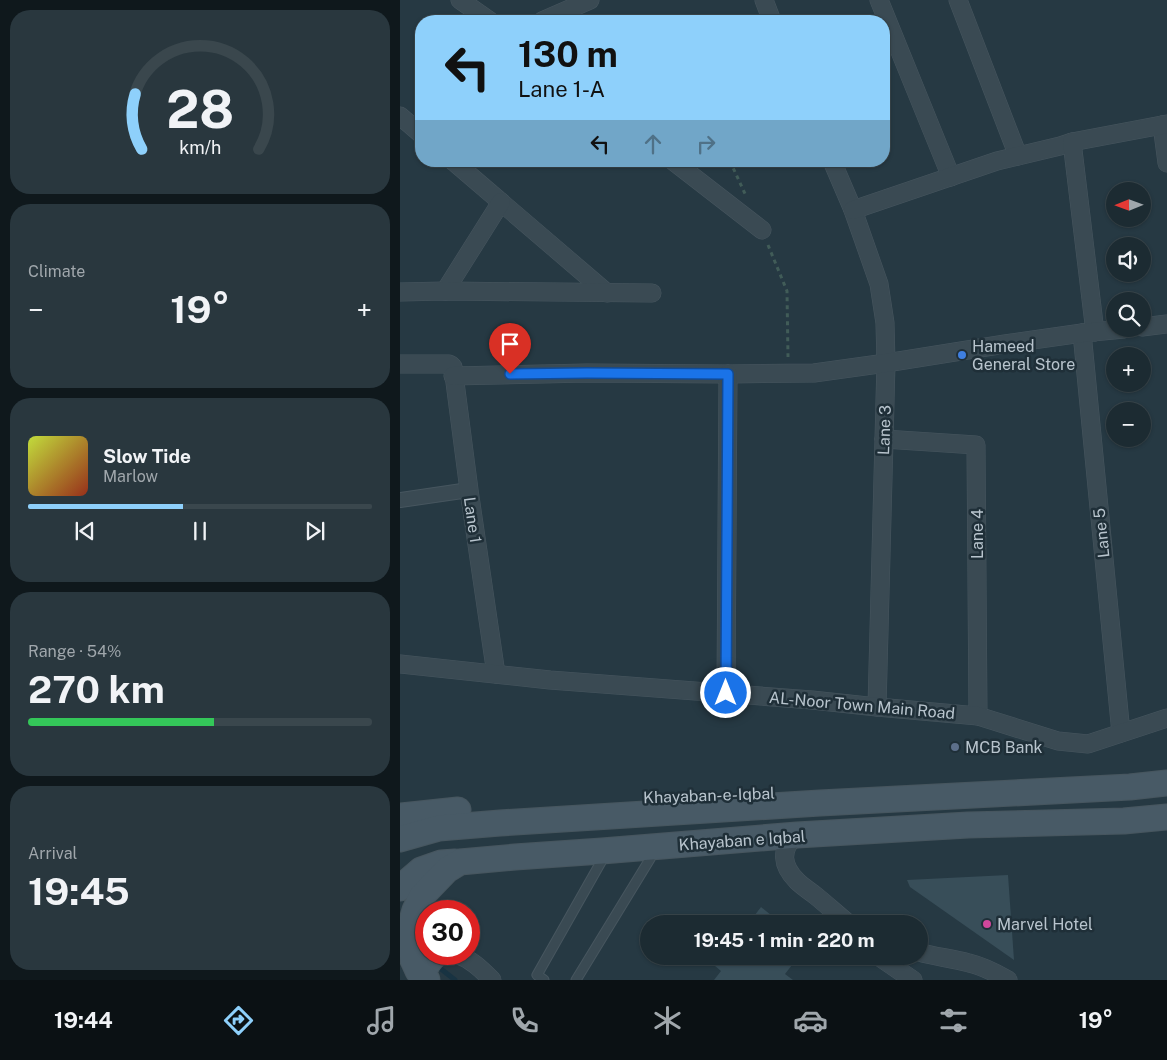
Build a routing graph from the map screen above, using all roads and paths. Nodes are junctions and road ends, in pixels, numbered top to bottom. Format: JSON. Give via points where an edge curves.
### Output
{"nodes":[{"id":1,"x":460,"y":0,"type":"edge"},
{"id":2,"x":590,"y":0,"type":"edge"},
{"id":3,"x":764,"y":0,"type":"edge"},
{"id":4,"x":879,"y":0,"type":"edge"},
{"id":5,"x":958,"y":0,"type":"edge"},
{"id":6,"x":481,"y":15,"type":"edge"},
{"id":7,"x":556,"y":15,"type":"edge"},
{"id":8,"x":770,"y":15,"type":"edge"},
{"id":9,"x":885,"y":15,"type":"edge"},
{"id":10,"x":890,"y":27,"type":"edge"},
{"id":11,"x":400,"y":116,"type":"edge"},
{"id":12,"x":1164,"y":125,"type":"edge"},
{"id":13,"x":415,"y":129,"type":"edge"},
{"id":14,"x":1072,"y":142,"type":"junction"},
{"id":15,"x":1018,"y":156,"type":"junction"},
{"id":16,"x":1167,"y":164,"type":"edge"},
{"id":17,"x":460,"y":167,"type":"edge"},
{"id":18,"x":681,"y":167,"type":"edge"},
{"id":19,"x":733,"y":167,"type":"edge"},
{"id":20,"x":835,"y":167,"type":"edge"},
{"id":21,"x":951,"y":177,"type":"junction"},
{"id":22,"x":501,"y":202,"type":"junction"},
{"id":23,"x":854,"y":210,"type":"junction"},
{"id":24,"x":762,"y":230,"type":"junction"},
{"id":25,"x":445,"y":291,"type":"junction"},
{"id":26,"x":400,"y":292,"type":"edge"},
{"id":27,"x":607,"y":293,"type":"junction"},
{"id":28,"x":652,"y":293,"type":"dead end"},
{"id":29,"x":1167,"y":324,"type":"edge"},
{"id":30,"x":1151,"y":326,"type":"edge"},
{"id":31,"x":1106,"y":331,"type":"edge"},
{"id":32,"x":1089,"y":332,"type":"junction"},
{"id":33,"x":886,"y":363,"type":"junction"},
{"id":34,"x":400,"y":364,"type":"edge"},
{"id":35,"x":452,"y":370,"type":"junction"},
{"id":36,"x":788,"y":373,"type":"junction"},
{"id":37,"x":728,"y":374,"type":"junction"},
{"id":38,"x":884,"y":439,"type":"junction"},
{"id":39,"x":469,"y":490,"type":"junction"},
{"id":40,"x":400,"y":500,"type":"edge"},
{"id":41,"x":400,"y":664,"type":"edge"},
{"id":42,"x":496,"y":674,"type":"junction"},
{"id":43,"x":726,"y":693,"type":"junction"},
{"id":44,"x":877,"y":707,"type":"junction"},
{"id":45,"x":978,"y":716,"type":"junction"},
{"id":46,"x":1167,"y":718,"type":"edge"},
{"id":47,"x":1121,"y":733,"type":"junction"},
{"id":48,"x":1167,"y":783,"type":"edge"},
{"id":49,"x":820,"y":803,"type":"junction"},
{"id":50,"x":400,"y":816,"type":"edge"},
{"id":51,"x":1167,"y":817,"type":"edge"},
{"id":52,"x":797,"y":836,"type":"junction"},
{"id":53,"x":400,"y":838,"type":"edge"},
{"id":54,"x":649,"y":847,"type":"junction"},
{"id":55,"x":602,"y":851,"type":"junction"},
{"id":56,"x":460,"y":862,"type":"junction"},
{"id":57,"x":400,"y":888,"type":"edge"},
{"id":58,"x":420,"y":900,"type":"edge"},
{"id":59,"x":415,"y":910,"type":"edge"},
{"id":60,"x":837,"y":915,"type":"edge"},
{"id":61,"x":928,"y":955,"type":"edge"},
{"id":62,"x":415,"y":964,"type":"edge"},
{"id":63,"x":415,"y":965,"type":"edge"},
{"id":64,"x":427,"y":965,"type":"edge"},
{"id":65,"x":477,"y":965,"type":"edge"},
{"id":66,"x":891,"y":965,"type":"edge"},
{"id":67,"x":425,"y":978,"type":"edge"},
{"id":68,"x":492,"y":980,"type":"edge"},
{"id":69,"x":544,"y":980,"type":"edge"},
{"id":70,"x":576,"y":980,"type":"edge"},
{"id":71,"x":913,"y":980,"type":"edge"},
{"id":72,"x":1008,"y":980,"type":"edge"}],
"edges":[{"from":1,"to":6,"type":"street"},
{"from":2,"to":7,"type":"street"},
{"from":3,"to":8,"type":"street"},
{"from":4,"to":9,"type":"street"},
{"from":5,"to":15,"type":"street"},
{"from":10,"to":21,"type":"street"},
{"from":11,"to":13,"type":"street"},
{"from":12,"to":14,"type":"street"},
{"from":12,"to":16,"type":"street"},
{"from":14,"to":15,"type":"street"},
{"from":14,"to":32,"type":"street","name":"Lane 5"},
{"from":15,"to":21,"type":"street"},
{"from":17,"to":22,"type":"street"},
{"from":18,"to":24,"type":"street"},
{"from":19,"to":24,"type":"path"},
{"from":20,"to":23,"type":"street","name":"Lane 3"},
{"from":21,"to":23,"type":"street"},
{"from":22,"to":25,"type":"street"},
{"from":22,"to":27,"type":"street"},
{"from":23,"to":33,"type":"street","name":"Lane 3","via":[[879,284],[885,323]]},
{"from":24,"to":36,"type":"path","via":[[787,291]]},
{"from":25,"to":26,"type":"street"},
{"from":25,"to":27,"type":"street"},
{"from":27,"to":28,"type":"street"},
{"from":29,"to":30,"type":"street"},
{"from":31,"to":32,"type":"street"},
{"from":32,"to":33,"type":"street"},
{"from":32,"to":47,"type":"street","name":"Lane 5"},
{"from":33,"to":36,"type":"street","via":[[814,373]]},
{"from":33,"to":38,"type":"street","name":"Lane 3"},
{"from":34,"to":35,"type":"street"},
{"from":35,"to":37,"type":"street"},
{"from":35,"to":39,"type":"street","name":"Lane 1"},
{"from":36,"to":37,"type":"street"},
{"from":37,"to":43,"type":"street"},
{"from":38,"to":44,"type":"street","name":"Lane 3"},
{"from":38,"to":45,"type":"street","name":"Lane 4","via":[[976,445]]},
{"from":39,"to":40,"type":"street"},
{"from":39,"to":42,"type":"street","name":"Lane 1"},
{"from":41,"to":42,"type":"street","name":"AL-Noor Town Main Road"},
{"from":42,"to":43,"type":"street","name":"AL-Noor Town Main Road"},
{"from":43,"to":44,"type":"street","name":"AL-Noor Town Main Road"},
{"from":44,"to":45,"type":"street","name":"AL-Noor Town Main Road"},
{"from":45,"to":47,"type":"street","name":"AL-Noor Town Main Road","via":[[1058,741],[1088,744]]},
{"from":46,"to":47,"type":"street","name":"AL-Noor Town Main Road"},
{"from":48,"to":49,"type":"main road","name":"Khayaban-e-Iqbal"},
{"from":49,"to":50,"type":"main road","name":"Khayaban-e-Iqbal","via":[[775,789]]},
{"from":49,"to":53,"type":"main road","via":[[439,828]]},
{"from":51,"to":52,"type":"main road","name":"Khayaban e Iqbal","via":[[968,824]]},
{"from":52,"to":54,"type":"main road","name":"Khayaban e Iqbal"},
{"from":52,"to":60,"type":"street","via":[[785,848],[788,868],[797,881]]},
{"from":54,"to":55,"type":"main road","name":"Khayaban e Iqbal"},
{"from":54,"to":70,"type":"lane","via":[[650,859]]},
{"from":55,"to":56,"type":"main road","name":"Khayaban e Iqbal"},
{"from":55,"to":69,"type":"lane","via":[[601,862],[537,975]]},
{"from":56,"to":57,"type":"main road","name":"Khayaban e Iqbal","via":[[441,863],[421,870]]},
{"from":56,"to":58,"type":"main road","via":[[432,884]]},
{"from":59,"to":62,"type":"main road","via":[[410,937]]},
{"from":61,"to":72,"type":"street","via":[[969,963]]},
{"from":63,"to":67,"type":"main road"},
{"from":64,"to":67,"type":"main road"},
{"from":65,"to":68,"type":"street"},
{"from":66,"to":71,"type":"street"}]}
